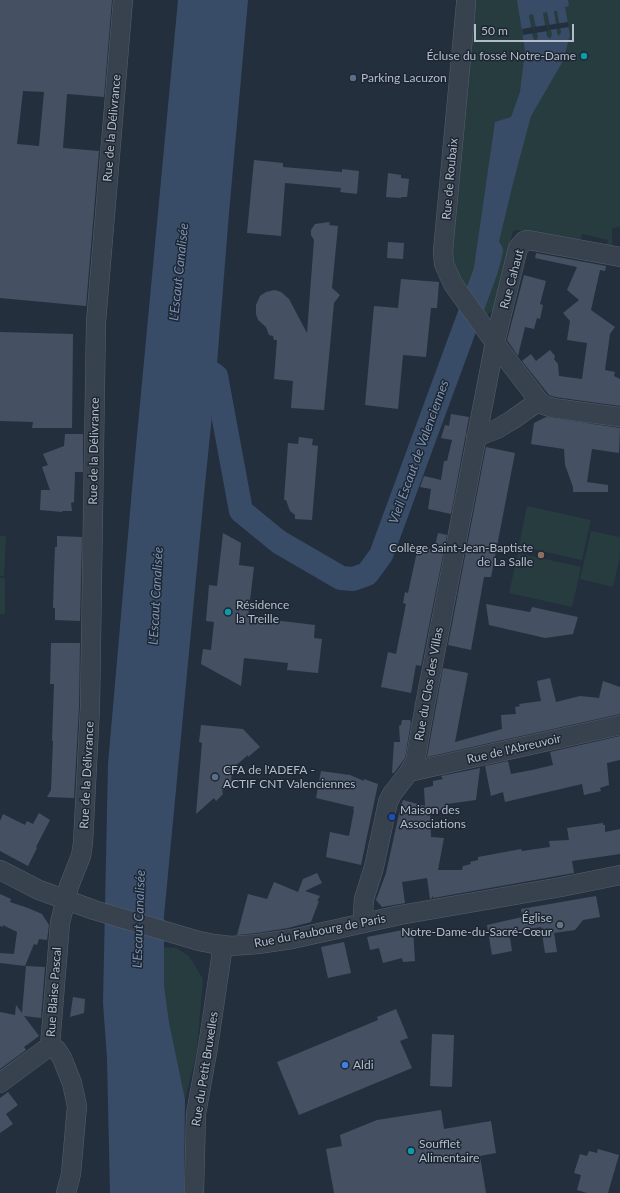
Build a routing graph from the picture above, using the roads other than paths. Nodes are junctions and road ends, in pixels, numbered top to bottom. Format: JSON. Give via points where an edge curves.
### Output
{"nodes":[{"id":1,"x":123,"y":0,"type":"edge"},
{"id":2,"x":466,"y":0,"type":"edge"},
{"id":3,"x":620,"y":257,"type":"edge"},
{"id":4,"x":490,"y":335,"type":"junction"},
{"id":5,"x":539,"y":401,"type":"junction"},
{"id":6,"x":620,"y":417,"type":"edge"},
{"id":7,"x":476,"y":437,"type":"junction"},
{"id":8,"x":620,"y":725,"type":"edge"},
{"id":9,"x":409,"y":772,"type":"junction"},
{"id":10,"x":0,"y":870,"type":"edge"},
{"id":11,"x":620,"y":875,"type":"edge"},
{"id":12,"x":65,"y":900,"type":"junction"},
{"id":13,"x":364,"y":923,"type":"junction"},
{"id":14,"x":223,"y":945,"type":"junction"},
{"id":15,"x":50,"y":1046,"type":"junction"},
{"id":16,"x":0,"y":1083,"type":"edge"},
{"id":17,"x":66,"y":1193,"type":"edge"},
{"id":18,"x":194,"y":1193,"type":"edge"}],
"edges":[{"from":1,"to":12,"type":"street","name":"Rue de la Délivrance","via":[[96,322],[90,707],[84,843]]},
{"from":2,"to":4,"type":"street","name":"Rue de Roubaix","via":[[443,258],[453,284]]},
{"from":3,"to":4,"type":"street","name":"Rue Cahaut","via":[[524,241],[518,248]]},
{"from":4,"to":5,"type":"street"},
{"from":4,"to":7,"type":"street","name":"Rue du Clos des Villas"},
{"from":5,"to":6,"type":"street","via":[[553,408]]},
{"from":5,"to":7,"type":"street","via":[[497,429]]},
{"from":7,"to":9,"type":"street","name":"Rue du Clos des Villas","via":[[416,758]]},
{"from":8,"to":9,"type":"street","name":"Rue de l'Abreuvoir"},
{"from":9,"to":13,"type":"street","name":"Rue du Clos des Villas","via":[[388,802],[374,867],[364,899]]},
{"from":10,"to":12,"type":"street","name":"Rue du Faubourg de Paris"},
{"from":11,"to":13,"type":"street","name":"Rue du Faubourg de Paris"},
{"from":12,"to":14,"type":"street","name":"Rue du Faubourg de Paris","via":[[199,941]]},
{"from":12,"to":15,"type":"street","name":"Rue Blaise Pascal","via":[[59,931]]},
{"from":13,"to":14,"type":"street","name":"Rue du Faubourg de Paris","via":[[277,942]]},
{"from":14,"to":18,"type":"street","name":"Rue du Petit Bruxelles","via":[[196,1114]]},
{"from":15,"to":16,"type":"street","name":"Rue Blaise Pascal"},
{"from":15,"to":17,"type":"street","via":[[57,1050],[62,1058],[72,1083],[77,1106],[71,1174]]}]}
